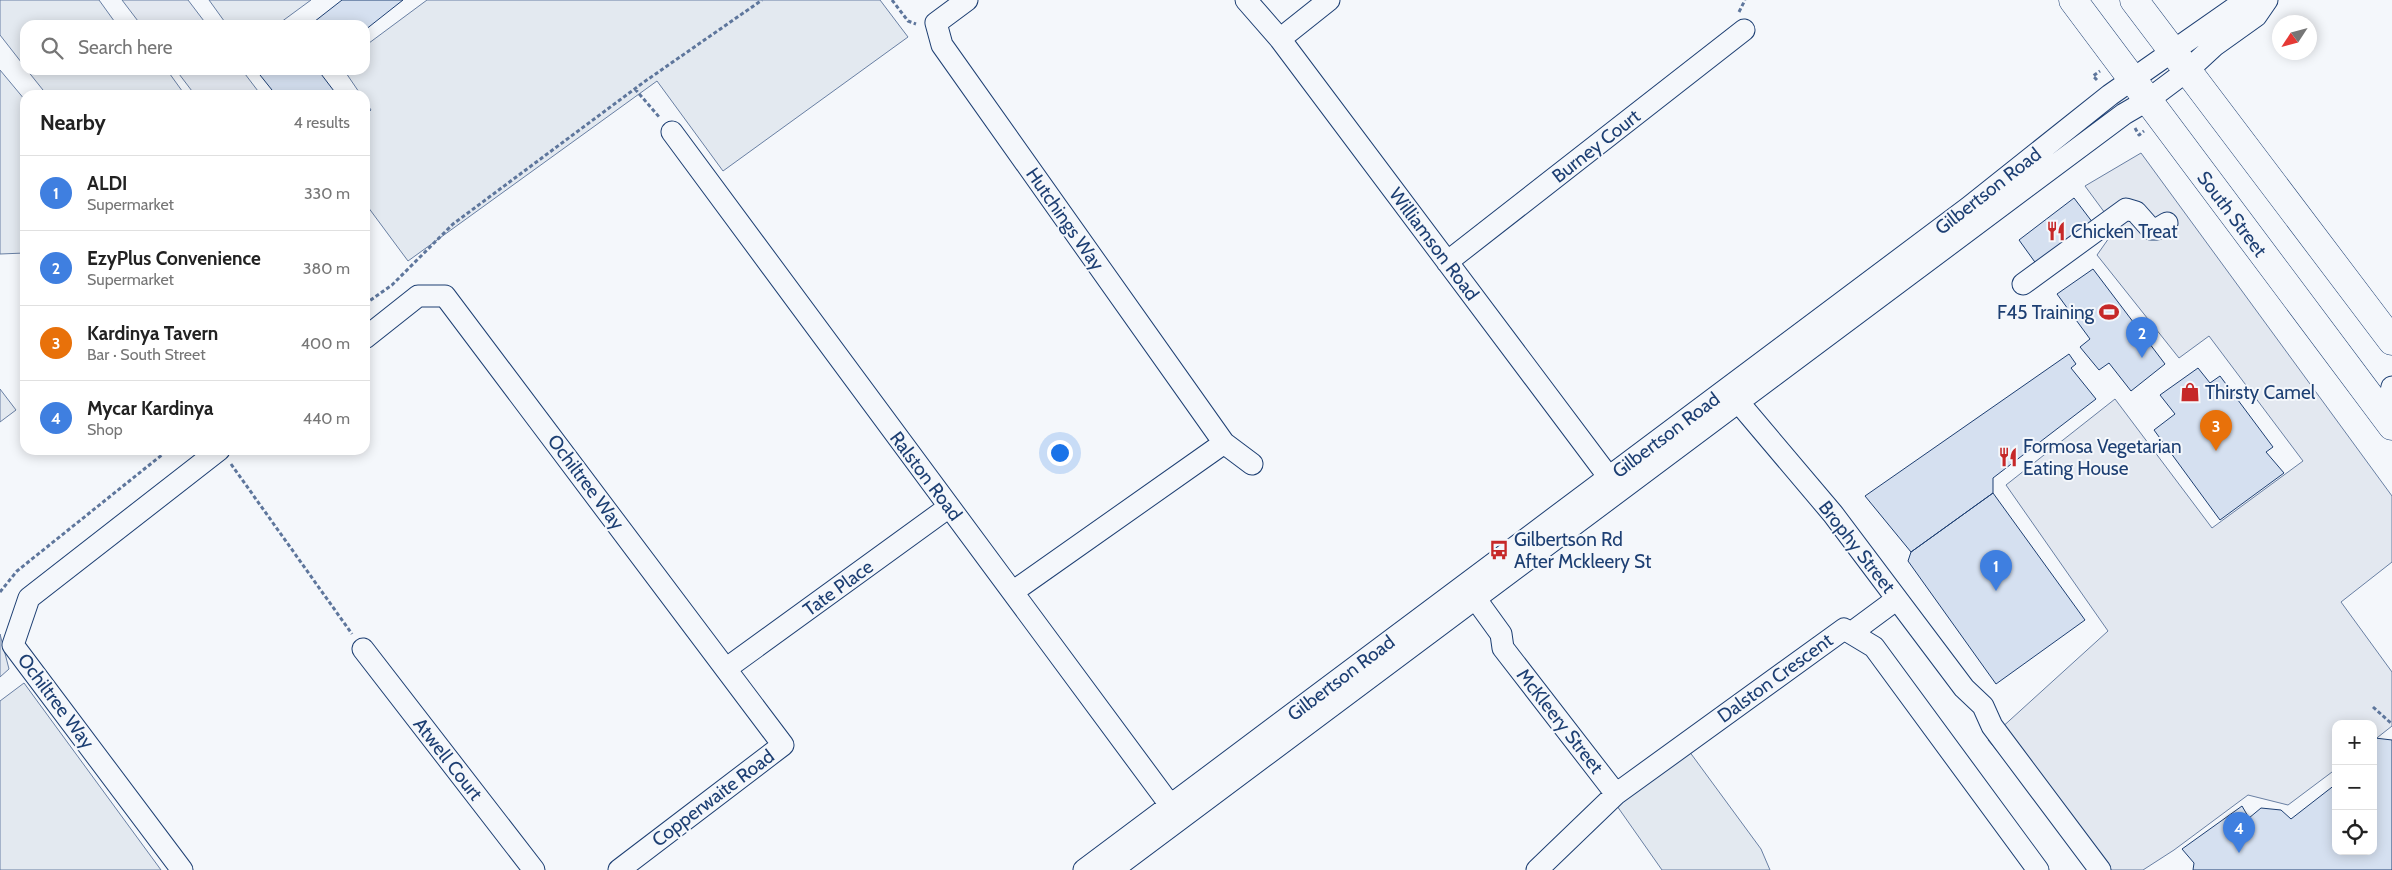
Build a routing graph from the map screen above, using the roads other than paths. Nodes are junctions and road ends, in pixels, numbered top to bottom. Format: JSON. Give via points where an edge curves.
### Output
{"nodes":[{"id":1,"x":967,"y":0,"type":"edge"},
{"id":2,"x":1246,"y":0,"type":"edge"},
{"id":3,"x":1330,"y":0,"type":"edge"},
{"id":4,"x":2073,"y":0,"type":"edge"},
{"id":5,"x":2134,"y":0,"type":"edge"},
{"id":6,"x":2246,"y":0,"type":"edge"},
{"id":7,"x":2267,"y":0,"type":"edge"},
{"id":8,"x":1744,"y":30,"type":"dead end"},
{"id":9,"x":1280,"y":39,"type":"junction"},
{"id":10,"x":2180,"y":60,"type":"junction"},
{"id":11,"x":2140,"y":90,"type":"junction"},
{"id":12,"x":672,"y":132,"type":"road end"},
{"id":13,"x":2167,"y":222,"type":"dead end"},
{"id":14,"x":1447,"y":262,"type":"junction"},
{"id":15,"x":2023,"y":284,"type":"dead end"},
{"id":16,"x":370,"y":334,"type":"edge"},
{"id":17,"x":2392,"y":341,"type":"edge"},
{"id":18,"x":2392,"y":387,"type":"edge"},
{"id":19,"x":1732,"y":395,"type":"junction"},
{"id":20,"x":2389,"y":422,"type":"edge"},
{"id":21,"x":1224,"y":442,"type":"junction"},
{"id":22,"x":222,"y":455,"type":"edge"},
{"id":23,"x":1252,"y":464,"type":"dead end"},
{"id":24,"x":1614,"y":484,"type":"junction"},
{"id":25,"x":949,"y":507,"type":"junction"},
{"id":26,"x":1014,"y":591,"type":"junction"},
{"id":27,"x":1464,"y":595,"type":"junction"},
{"id":28,"x":1898,"y":599,"type":"junction"},
{"id":29,"x":1851,"y":633,"type":"junction"},
{"id":30,"x":363,"y":649,"type":"road end"},
{"id":31,"x":727,"y":668,"type":"junction"},
{"id":32,"x":783,"y":745,"type":"joint"},
{"id":33,"x":1616,"y":794,"type":"junction"},
{"id":34,"x":1175,"y":812,"type":"junction"},
{"id":35,"x":182,"y":870,"type":"edge"},
{"id":36,"x":534,"y":870,"type":"edge"},
{"id":37,"x":619,"y":870,"type":"edge"},
{"id":38,"x":1084,"y":870,"type":"edge"},
{"id":39,"x":1112,"y":870,"type":"edge"},
{"id":40,"x":1536,"y":870,"type":"edge"},
{"id":41,"x":2038,"y":870,"type":"edge"},
{"id":42,"x":2100,"y":870,"type":"edge"}],
"edges":[{"from":1,"to":21,"type":"street","name":"Hutchings Way","via":[[936,24],[942,45]]},
{"from":2,"to":9,"type":"street","name":"Williamson Road"},
{"from":3,"to":9,"type":"street"},
{"from":4,"to":11,"type":"highway","name":"South Street"},
{"from":5,"to":10,"type":"highway"},
{"from":6,"to":10,"type":"street","name":"Gilbertson Road"},
{"from":7,"to":10,"type":"street","name":"Gilbertson Road","via":[[2256,16],[2214,46]]},
{"from":8,"to":14,"type":"street","name":"Burney Court"},
{"from":9,"to":14,"type":"street","name":"Williamson Road"},
{"from":10,"to":11,"type":"street","name":"Gilbertson Road"},
{"from":10,"to":17,"type":"highway"},
{"from":11,"to":19,"type":"street","name":"Gilbertson Road","via":[[1968,208]]},
{"from":11,"to":20,"type":"highway","name":"South Street"},
{"from":12,"to":25,"type":"street","name":"Ralston Road"},
{"from":13,"to":15,"type":"street","via":[[2151,229],[2136,212],[2126,209]]},
{"from":14,"to":24,"type":"street","name":"Williamson Road"},
{"from":16,"to":31,"type":"street","name":"Ochiltree Way","via":[[418,296],[445,296]]},
{"from":18,"to":20,"type":"street"},
{"from":19,"to":24,"type":"street","name":"Gilbertson Road"},
{"from":19,"to":28,"type":"street","name":"Brophy Street","via":[[1833,514]]},
{"from":21,"to":23,"type":"street","name":"Hutchings Way"},
{"from":21,"to":26,"type":"street"},
{"from":22,"to":35,"type":"street","name":"Ochiltree Way","via":[[29,598],[13,644]]},
{"from":24,"to":27,"type":"street","name":"Gilbertson Road"},
{"from":25,"to":26,"type":"street","name":"Ralston Road"},
{"from":25,"to":31,"type":"street","name":"Tate Place"},
{"from":26,"to":34,"type":"street","name":"Ralston Road"},
{"from":27,"to":33,"type":"street","name":"McKleery Street","via":[[1501,634],[1503,648]]},
{"from":27,"to":34,"type":"street","name":"Gilbertson Road"},
{"from":28,"to":29,"type":"street"},
{"from":28,"to":42,"type":"street","name":"Brophy Street","via":[[1964,688],[1983,706],[1992,726]]},
{"from":29,"to":33,"type":"street","name":"Dalston Crescent","via":[[1844,629]]},
{"from":29,"to":41,"type":"street","name":"Dalston Crescent","via":[[1874,647]]},
{"from":30,"to":36,"type":"street","name":"Atwell Court"},
{"from":31,"to":32,"type":"street","name":"Ochiltree Way"},
{"from":32,"to":37,"type":"street","name":"Copperwaite Road"},
{"from":33,"to":40,"type":"street","name":"Dalston Crescent"},
{"from":34,"to":38,"type":"street","name":"Gilbertson Road"},
{"from":34,"to":39,"type":"street","name":"Gilbertson Road"}]}
